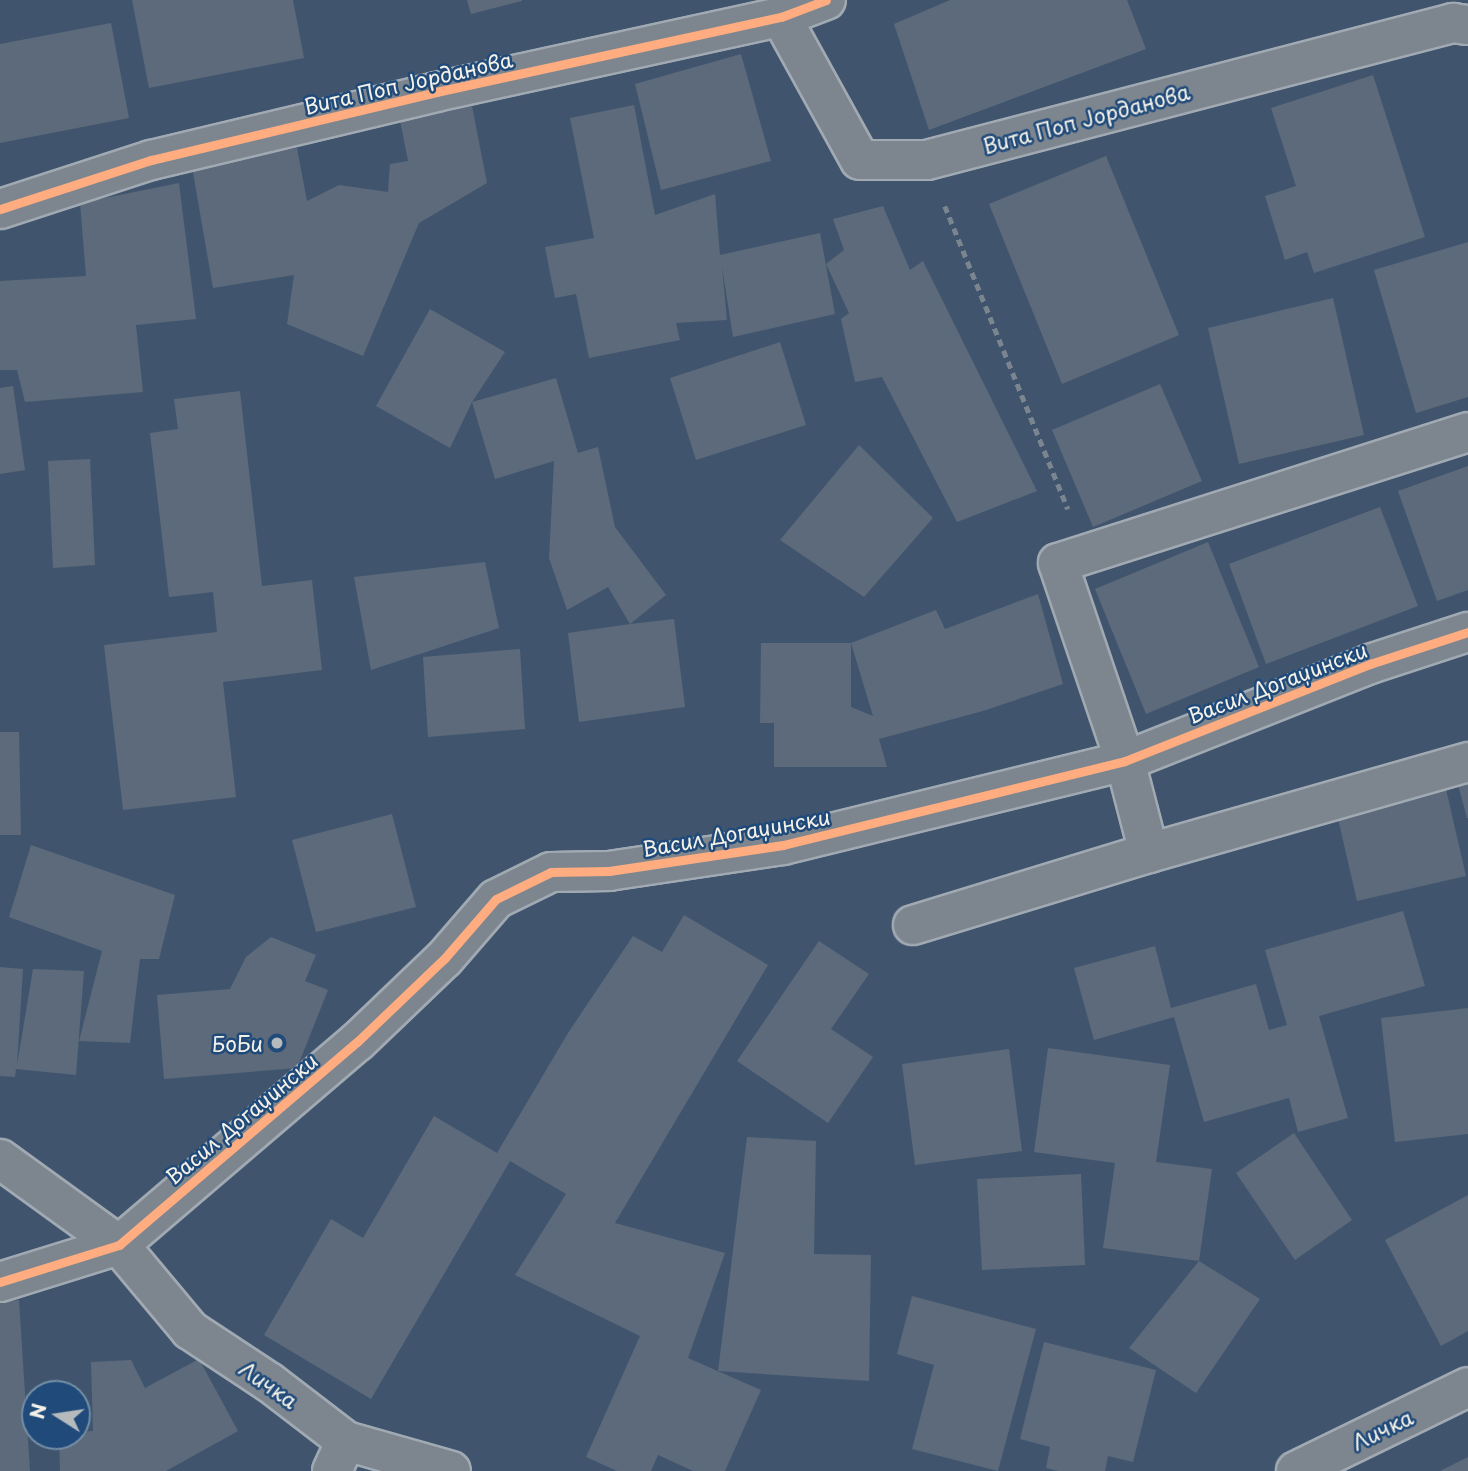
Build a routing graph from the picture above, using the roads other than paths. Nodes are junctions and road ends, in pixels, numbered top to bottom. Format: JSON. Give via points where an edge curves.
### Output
{"nodes":[{"id":1,"x":826,"y":0,"type":"edge"},
{"id":2,"x":781,"y":17,"type":"junction"},
{"id":3,"x":1468,"y":25,"type":"edge"},
{"id":4,"x":0,"y":209,"type":"edge"},
{"id":5,"x":1468,"y":432,"type":"edge"},
{"id":6,"x":1468,"y":632,"type":"edge"},
{"id":7,"x":1125,"y":761,"type":"junction"},
{"id":8,"x":1468,"y":762,"type":"edge"},
{"id":9,"x":1149,"y":853,"type":"junction"},
{"id":10,"x":913,"y":925,"type":"dead end"},
{"id":11,"x":0,"y":1159,"type":"edge"},
{"id":12,"x":119,"y":1245,"type":"junction"},
{"id":13,"x":0,"y":1282,"type":"edge"},
{"id":14,"x":1468,"y":1387,"type":"edge"},
{"id":15,"x":339,"y":1456,"type":"edge"},
{"id":16,"x":451,"y":1471,"type":"edge"},
{"id":17,"x":1296,"y":1471,"type":"edge"}],
"edges":[{"from":1,"to":2,"type":"street","name":"Вита Поп Јорданова"},
{"from":2,"to":3,"type":"street","name":"Вита Поп Јорданова","via":[[860,160],[927,160],[1453,23]]},
{"from":2,"to":4,"type":"street","name":"Вита Поп Јорданова","via":[[151,160]]},
{"from":5,"to":7,"type":"street","via":[[1058,563]]},
{"from":6,"to":7,"type":"street","name":"Васил Догаџински","via":[[1370,664]]},
{"from":7,"to":9,"type":"street"},
{"from":7,"to":12,"type":"street","name":"Васил Догаџински","via":[[783,845],[609,871],[551,872],[540,877],[496,899],[444,959],[357,1042]]},
{"from":8,"to":9,"type":"street"},
{"from":9,"to":10,"type":"street"},
{"from":11,"to":12,"type":"street"},
{"from":12,"to":13,"type":"street"},
{"from":12,"to":15,"type":"street","name":"Личка","via":[[190,1330],[269,1382]]},
{"from":14,"to":17,"type":"street","name":"Личка"},
{"from":15,"to":16,"type":"street","name":"Личка"}]}
